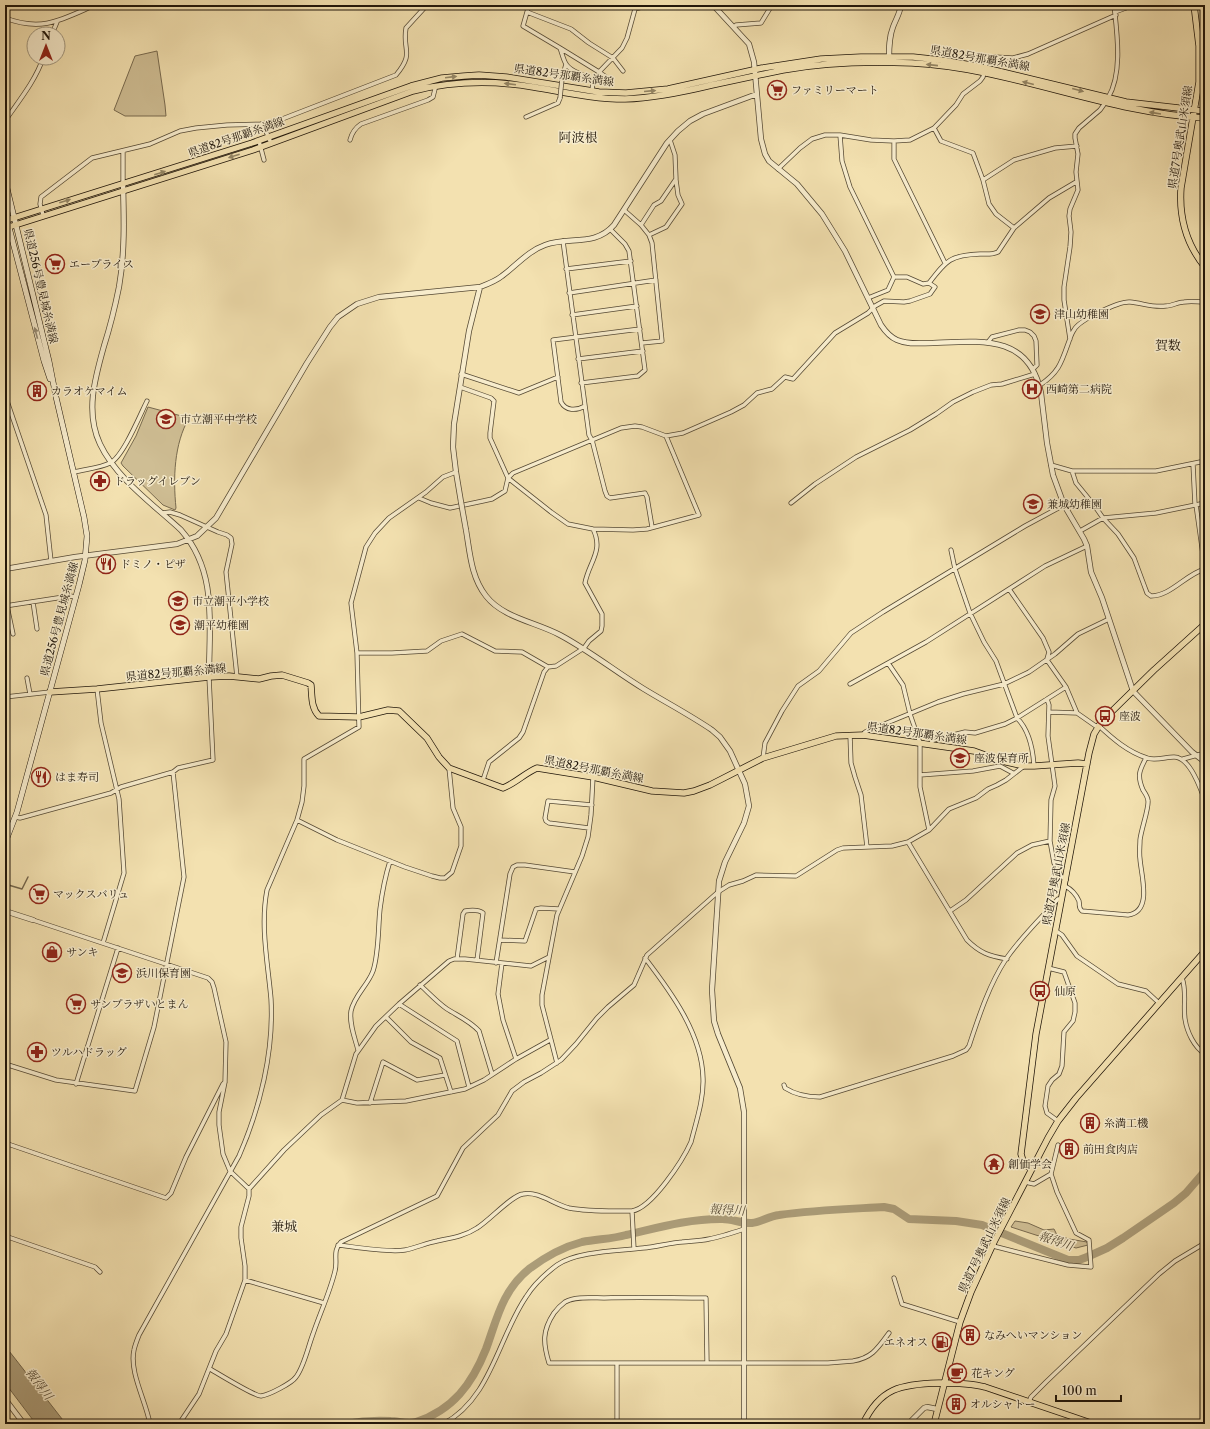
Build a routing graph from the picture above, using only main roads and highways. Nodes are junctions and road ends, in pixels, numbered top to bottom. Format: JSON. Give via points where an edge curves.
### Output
{"nodes":[{"id":1,"x":1194,"y":5,"type":"edge"},
{"id":2,"x":755,"y":73,"type":"junction"},
{"id":3,"x":433,"y":83,"type":"junction"},
{"id":4,"x":1107,"y":100,"type":"junction"},
{"id":5,"x":1195,"y":111,"type":"junction"},
{"id":6,"x":1205,"y":111,"type":"edge"},
{"id":7,"x":1194,"y":117,"type":"junction"},
{"id":8,"x":1205,"y":118,"type":"edge"},
{"id":9,"x":260,"y":144,"type":"junction"},
{"id":10,"x":5,"y":180,"type":"edge"},
{"id":11,"x":5,"y":212,"type":"edge"},
{"id":12,"x":42,"y":212,"type":"junction"},
{"id":13,"x":15,"y":217,"type":"junction"},
{"id":14,"x":6,"y":221,"type":"edge"},
{"id":15,"x":16,"y":224,"type":"junction"},
{"id":16,"x":7,"y":227,"type":"edge"},
{"id":17,"x":1205,"y":267,"type":"edge"},
{"id":18,"x":56,"y":397,"type":"junction"},
{"id":19,"x":1205,"y":624,"type":"edge"},
{"id":20,"x":50,"y":692,"type":"junction"},
{"id":21,"x":1087,"y":764,"type":"junction"},
{"id":22,"x":5,"y":843,"type":"edge"},
{"id":23,"x":1205,"y":952,"type":"edge"},
{"id":24,"x":1032,"y":1169,"type":"junction"},
{"id":25,"x":944,"y":1383,"type":"junction"},
{"id":26,"x":863,"y":1424,"type":"edge"},
{"id":27,"x":934,"y":1424,"type":"edge"},
{"id":28,"x":1094,"y":1424,"type":"edge"}],
"edges":[{"from":1,"to":5,"type":"main road","name":"県道7号奥武山米須線","via":[[1201,46]]},
{"from":3,"to":2,"type":"main road","name":"県道82号那覇糸満線","one_way":true,"via":[[464,76],[491,76],[592,91],[626,93],[654,91]]},
{"from":2,"to":3,"type":"main road","name":"県道82号那覇糸満線","one_way":true,"via":[[668,95],[626,99],[598,98],[493,82]]},
{"from":2,"to":4,"type":"main road","name":"県道82号那覇糸満線","via":[[889,59],[985,70]]},
{"from":3,"to":9,"type":"main road","name":"県道82号那覇糸満線"},
{"from":4,"to":5,"type":"main road","name":"県道82号那覇糸満線"},
{"from":7,"to":4,"type":"main road","name":"県道82号那覇糸満線","one_way":true,"via":[[1144,111]]},
{"from":5,"to":6,"type":"main road","name":"県道82号那覇糸満線"},
{"from":5,"to":7,"type":"main road","name":"県道7号奥武山米須線"},
{"from":7,"to":8,"type":"main road","name":"県道82号那覇糸満線"},
{"from":7,"to":17,"type":"main road","name":"県道7号奥武山米須線","via":[[1181,188],[1181,207],[1188,240]]},
{"from":12,"to":9,"type":"main road","name":"県道82号那覇糸満線","one_way":true,"via":[[123,184]]},
{"from":9,"to":12,"type":"main road","name":"県道82号那覇糸満線","one_way":true,"via":[[188,171]]},
{"from":10,"to":13,"type":"main road","name":"県道256号豊見城糸満線"},
{"from":11,"to":14,"type":"main road","name":"県道256号豊見城糸満線"},
{"from":12,"to":13,"type":"main road","name":"県道82号那覇糸満線"},
{"from":12,"to":15,"type":"main road","name":"県道82号那覇糸満線"},
{"from":13,"to":14,"type":"main road","name":"県道82号那覇糸満線"},
{"from":13,"to":15,"type":"main road","name":"県道256号豊見城糸満線"},
{"from":14,"to":16,"type":"main road","name":"県道256号豊見城糸満線"},
{"from":15,"to":16,"type":"main road","name":"県道82号那覇糸満線"},
{"from":15,"to":18,"type":"main road","name":"県道256号豊見城糸満線"},
{"from":18,"to":16,"type":"main road","name":"県道256号豊見城糸満線","one_way":true},
{"from":18,"to":20,"type":"main road","name":"県道256号豊見城糸満線","via":[[86,523],[87,541],[76,597]]},
{"from":19,"to":21,"type":"main road","name":"県道7号奥武山米須線","via":[[1098,726]]},
{"from":20,"to":21,"type":"main road","name":"県道82号那覇糸満線","via":[[209,677],[259,679],[282,676],[311,685],[315,712],[319,716],[359,717],[388,710],[399,711],[427,738],[449,768],[503,788],[537,768],[593,777],[652,791],[684,793],[706,787],[763,758],[836,736],[850,735],[974,751],[1001,764]]},
{"from":20,"to":22,"type":"main road","name":"県道256号豊見城糸満線","via":[[15,817]]},
{"from":21,"to":24,"type":"main road","name":"県道7号奥武山米須線","via":[[1036,1034],[1021,1154],[1023,1162]]},
{"from":23,"to":24,"type":"main road","name":"県道7号奥武山米須線","via":[[1076,1098],[1058,1121]]},
{"from":24,"to":25,"type":"main road","name":"県道7号奥武山米須線","via":[[971,1292],[960,1322]]},
{"from":25,"to":26,"type":"main road","via":[[910,1384],[892,1391],[875,1404]]},
{"from":25,"to":27,"type":"main road","name":"県道7号奥武山米須線"},
{"from":25,"to":28,"type":"main road","via":[[978,1385]]}]}
